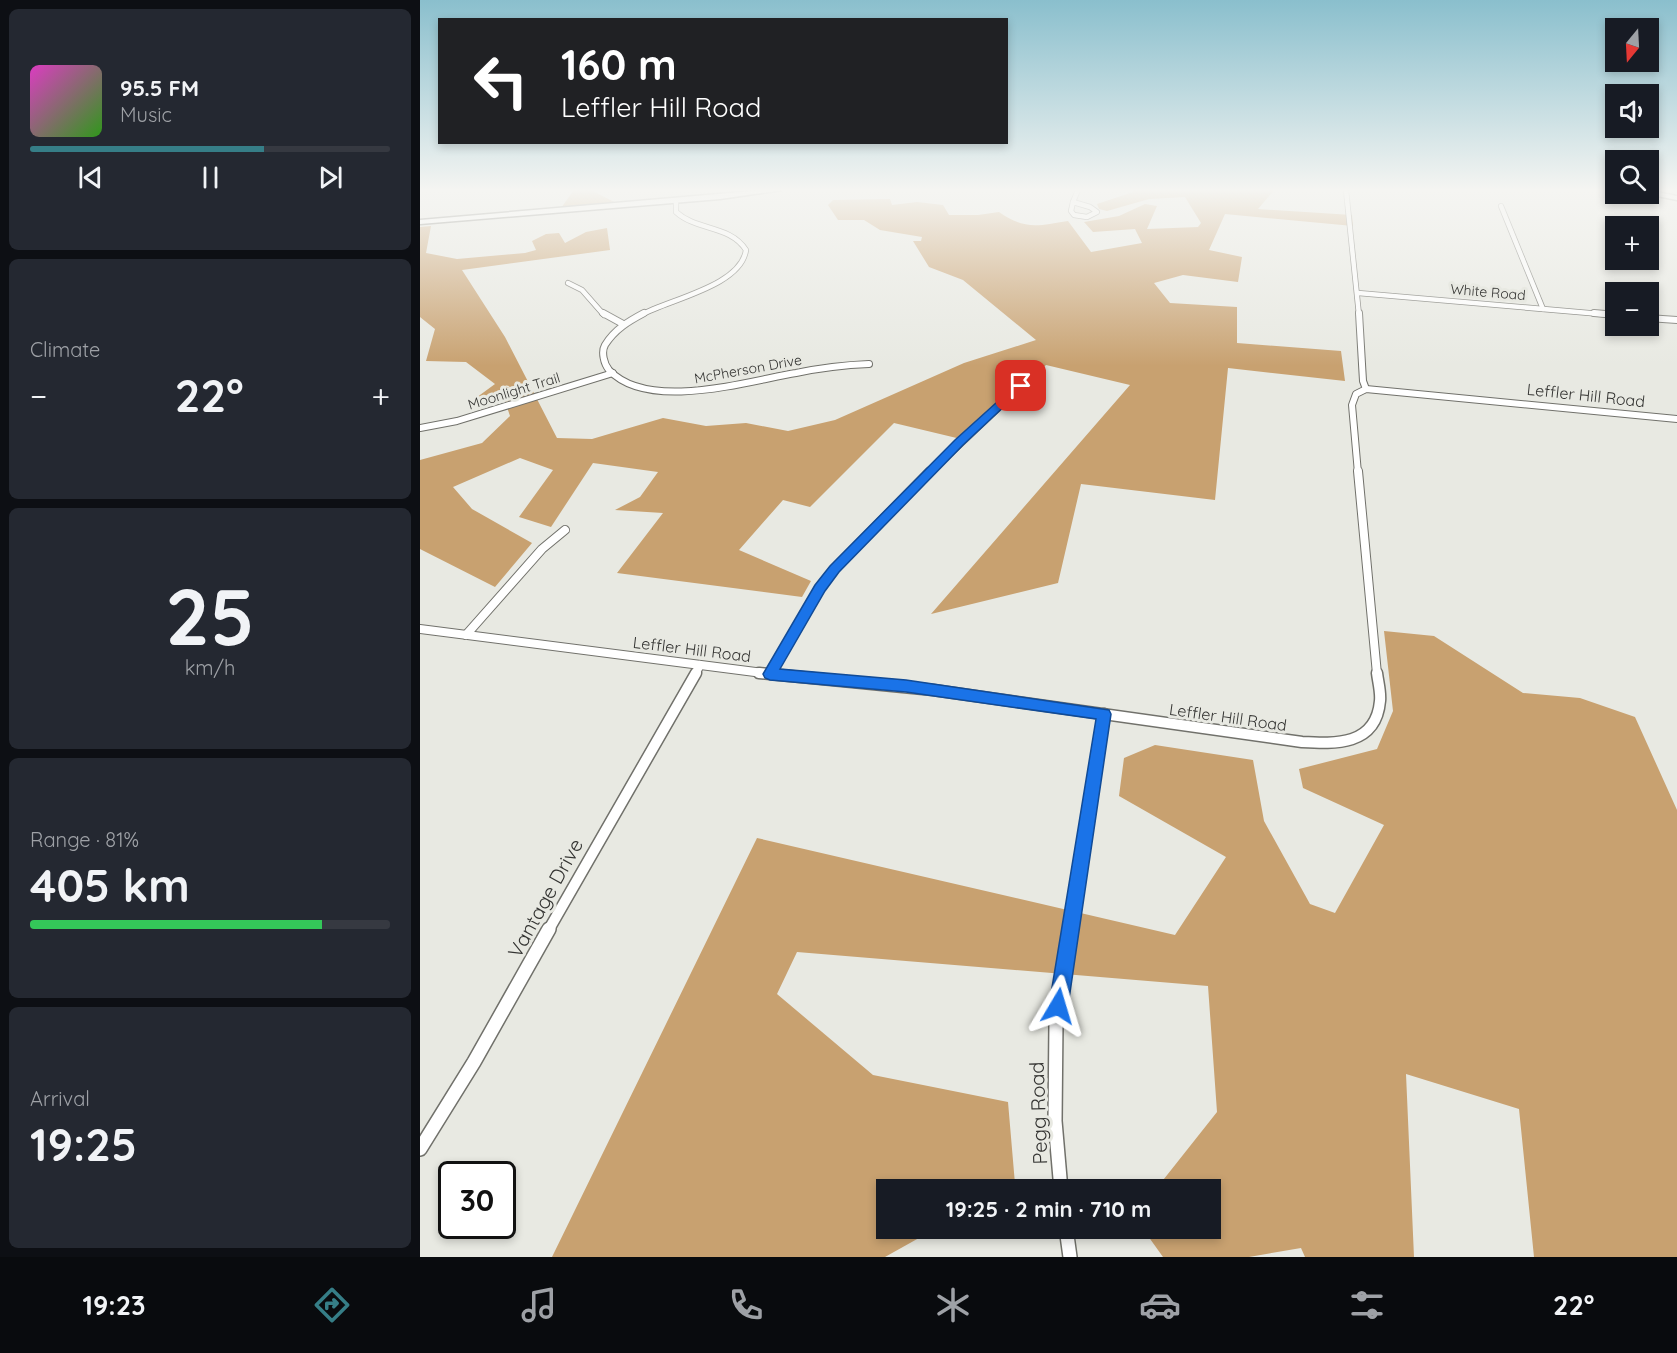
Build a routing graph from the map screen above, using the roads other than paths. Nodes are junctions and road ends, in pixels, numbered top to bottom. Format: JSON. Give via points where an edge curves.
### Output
{"nodes":[{"id":1,"x":745,"y":249,"type":"edge"},
{"id":2,"x":1353,"y":249,"type":"edge"},
{"id":3,"x":1518,"y":249,"type":"edge"},
{"id":4,"x":568,"y":283,"type":"dead end"},
{"id":5,"x":1358,"y":293,"type":"junction"},
{"id":6,"x":1543,"y":309,"type":"junction"},
{"id":7,"x":1605,"y":314,"type":"edge"},
{"id":8,"x":1659,"y":319,"type":"edge"},
{"id":9,"x":1677,"y":320,"type":"edge"},
{"id":10,"x":623,"y":324,"type":"junction"},
{"id":11,"x":869,"y":364,"type":"dead end"},
{"id":12,"x":613,"y":373,"type":"junction"},
{"id":13,"x":1021,"y":386,"type":"dead end"},
{"id":14,"x":1366,"y":389,"type":"junction"},
{"id":15,"x":1677,"y":419,"type":"edge"},
{"id":16,"x":420,"y":429,"type":"edge"},
{"id":17,"x":565,"y":530,"type":"dead end"},
{"id":18,"x":420,"y":629,"type":"edge"},
{"id":19,"x":466,"y":635,"type":"junction"},
{"id":20,"x":700,"y":665,"type":"junction"},
{"id":21,"x":770,"y":674,"type":"junction"},
{"id":22,"x":1104,"y":714,"type":"junction"},
{"id":23,"x":420,"y":1149,"type":"edge"},
{"id":24,"x":1060,"y":1179,"type":"edge"},
{"id":25,"x":1068,"y":1239,"type":"edge"},
{"id":26,"x":1070,"y":1257,"type":"edge"}],
"edges":[{"from":1,"to":10,"type":"street","via":[[745,259],[723,280],[654,307]]},
{"from":2,"to":5,"type":"street"},
{"from":3,"to":6,"type":"street"},
{"from":4,"to":10,"type":"street","via":[[579,286],[603,316]]},
{"from":5,"to":6,"type":"street","name":"White Road"},
{"from":5,"to":14,"type":"street"},
{"from":6,"to":7,"type":"street","name":"White Road"},
{"from":8,"to":9,"type":"street"},
{"from":10,"to":12,"type":"street","via":[[603,351],[604,362]]},
{"from":11,"to":12,"type":"street","name":"McPherson Drive","via":[[835,365],[681,392],[637,386]]},
{"from":12,"to":16,"type":"street","name":"Moonlight Trail"},
{"from":13,"to":21,"type":"street","via":[[959,442],[834,569]]},
{"from":14,"to":15,"type":"street","name":"Leffler Hill Road"},
{"from":14,"to":22,"type":"street","name":"Leffler Hill Road","via":[[1356,394],[1352,405],[1380,702],[1370,729],[1359,739],[1322,744]]},
{"from":17,"to":19,"type":"street","via":[[542,549]]},
{"from":18,"to":19,"type":"street","name":"Leffler Hill Road"},
{"from":19,"to":20,"type":"street","name":"Leffler Hill Road"},
{"from":20,"to":21,"type":"street","name":"Leffler Hill Road"},
{"from":20,"to":23,"type":"street","name":"Vantage Drive","via":[[474,1062]]},
{"from":21,"to":22,"type":"street","name":"Leffler Hill Road","via":[[906,686]]},
{"from":22,"to":24,"type":"street","name":"Pegg Road","via":[[1056,1022],[1055,1122]]},
{"from":25,"to":26,"type":"street"}]}
